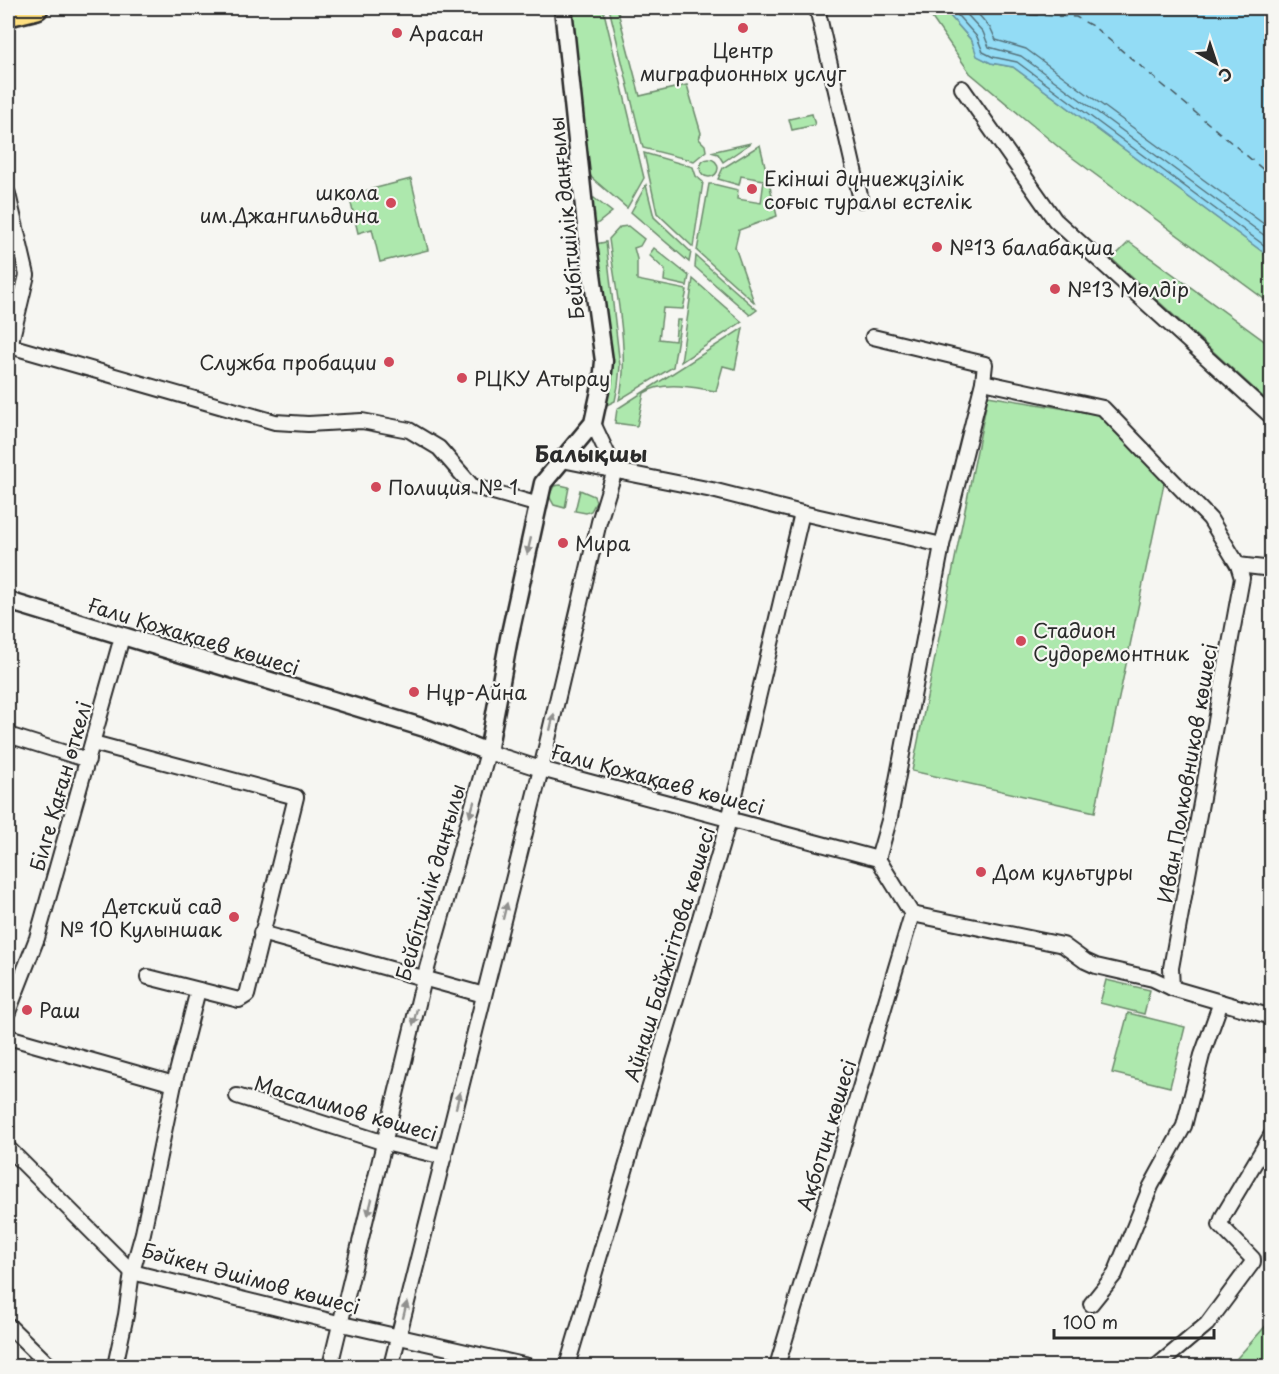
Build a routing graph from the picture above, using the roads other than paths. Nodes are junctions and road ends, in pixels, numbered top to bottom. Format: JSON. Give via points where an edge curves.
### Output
{"nodes":[{"id":1,"x":37,"y":8,"type":"edge"},
{"id":2,"x":563,"y":8,"type":"edge"},
{"id":3,"x":817,"y":8,"type":"edge"},
{"id":4,"x":8,"y":15,"type":"edge"},
{"id":5,"x":962,"y":88,"type":"dead end"},
{"id":6,"x":8,"y":194,"type":"edge"},
{"id":7,"x":861,"y":200,"type":"dead end"},
{"id":8,"x":873,"y":337,"type":"dead end"},
{"id":9,"x":9,"y":346,"type":"edge"},
{"id":10,"x":983,"y":382,"type":"junction"},
{"id":11,"x":1272,"y":417,"type":"edge"},
{"id":12,"x":593,"y":423,"type":"junction"},
{"id":13,"x":562,"y":460,"type":"junction"},
{"id":14,"x":615,"y":470,"type":"junction"},
{"id":15,"x":538,"y":505,"type":"junction"},
{"id":16,"x":802,"y":513,"type":"junction"},
{"id":17,"x":942,"y":544,"type":"junction"},
{"id":18,"x":1238,"y":565,"type":"junction"},
{"id":19,"x":1272,"y":569,"type":"edge"},
{"id":20,"x":8,"y":602,"type":"edge"},
{"id":21,"x":122,"y":637,"type":"junction"},
{"id":22,"x":8,"y":735,"type":"edge"},
{"id":23,"x":93,"y":742,"type":"junction"},
{"id":24,"x":488,"y":752,"type":"junction"},
{"id":25,"x":88,"y":760,"type":"junction"},
{"id":26,"x":541,"y":769,"type":"junction"},
{"id":27,"x":729,"y":820,"type":"junction"},
{"id":28,"x":878,"y":859,"type":"junction"},
{"id":29,"x":912,"y":914,"type":"junction"},
{"id":30,"x":261,"y":933,"type":"junction"},
{"id":31,"x":148,"y":977,"type":"dead end"},
{"id":32,"x":424,"y":979,"type":"junction"},
{"id":33,"x":1172,"y":988,"type":"junction"},
{"id":34,"x":198,"y":990,"type":"junction"},
{"id":35,"x":484,"y":995,"type":"junction"},
{"id":36,"x":1221,"y":1002,"type":"junction"},
{"id":37,"x":8,"y":1012,"type":"edge"},
{"id":38,"x":1272,"y":1017,"type":"edge"},
{"id":39,"x":8,"y":1038,"type":"edge"},
{"id":40,"x":174,"y":1084,"type":"junction"},
{"id":41,"x":237,"y":1096,"type":"dead end"},
{"id":42,"x":1272,"y":1134,"type":"edge"},
{"id":43,"x":385,"y":1143,"type":"junction"},
{"id":44,"x":8,"y":1148,"type":"edge"},
{"id":45,"x":444,"y":1157,"type":"junction"},
{"id":46,"x":132,"y":1272,"type":"junction"},
{"id":47,"x":1091,"y":1304,"type":"dead end"},
{"id":48,"x":342,"y":1324,"type":"junction"},
{"id":49,"x":8,"y":1325,"type":"edge"},
{"id":50,"x":399,"y":1335,"type":"junction"},
{"id":51,"x":50,"y":1366,"type":"edge"},
{"id":52,"x":115,"y":1366,"type":"edge"},
{"id":53,"x":330,"y":1366,"type":"edge"},
{"id":54,"x":391,"y":1366,"type":"edge"},
{"id":55,"x":528,"y":1366,"type":"edge"},
{"id":56,"x":567,"y":1366,"type":"edge"},
{"id":57,"x":777,"y":1366,"type":"edge"},
{"id":58,"x":1157,"y":1366,"type":"edge"}],
"edges":[{"from":1,"to":4,"type":"main road"},
{"from":2,"to":12,"type":"street","name":"Бейбітшілік даңғылы","via":[[604,361]]},
{"from":3,"to":7,"type":"street"},
{"from":5,"to":11,"type":"street","via":[[1055,220]]},
{"from":6,"to":9,"type":"street","via":[[27,275]]},
{"from":8,"to":10,"type":"street","via":[[985,364]]},
{"from":9,"to":15,"type":"street","via":[[275,422],[362,421],[409,430],[439,448],[472,486]]},
{"from":10,"to":17,"type":"street"},
{"from":10,"to":18,"type":"street","name":"Иван Полковников көшесі","via":[[1103,408],[1210,519]]},
{"from":12,"to":13,"type":"street","name":"Бейбітшілік даңғылы"},
{"from":12,"to":14,"type":"street"},
{"from":13,"to":14,"type":"street"},
{"from":13,"to":15,"type":"street","name":"Бейбітшілік даңғылы","via":[[543,483]]},
{"from":14,"to":16,"type":"street"},
{"from":26,"to":14,"type":"street","one_way":true,"via":[[599,522]]},
{"from":15,"to":24,"type":"street","name":"Бейбітшілік даңғылы","one_way":true},
{"from":16,"to":17,"type":"street"},
{"from":16,"to":27,"type":"street","name":"Айнаш Байжігітова көшесі"},
{"from":17,"to":28,"type":"street","via":[[890,817]]},
{"from":18,"to":19,"type":"street"},
{"from":18,"to":33,"type":"street","name":"Иван Полковников көшесі","via":[[1242,578],[1171,968]]},
{"from":20,"to":21,"type":"street","name":"Ғали Қожақаев көшесі"},
{"from":21,"to":23,"type":"street","name":"Білге Қаған өткелі"},
{"from":21,"to":24,"type":"street","name":"Ғали Қожақаев көшесі","via":[[428,729]]},
{"from":22,"to":25,"type":"street"},
{"from":23,"to":25,"type":"street","name":"Білге Қаған өткелі"},
{"from":23,"to":30,"type":"street","via":[[296,797]]},
{"from":24,"to":26,"type":"street","name":"Ғали Қожақаев көшесі"},
{"from":24,"to":32,"type":"street","name":"Бейбітшілік даңғылы","one_way":true},
{"from":25,"to":37,"type":"street","name":"Білге Қаған өткелі","via":[[37,938]]},
{"from":26,"to":27,"type":"street","name":"Ғали Қожақаев көшесі"},
{"from":35,"to":26,"type":"street","one_way":true},
{"from":27,"to":28,"type":"street","name":"Ғали Қожақаев көшесі"},
{"from":27,"to":56,"type":"street","name":"Айнаш Байжігітова көшесі"},
{"from":28,"to":29,"type":"street"},
{"from":29,"to":33,"type":"street","via":[[1063,945],[1096,966],[1153,979]]},
{"from":29,"to":57,"type":"street","name":"Ақботин көшесі"},
{"from":30,"to":32,"type":"street"},
{"from":30,"to":34,"type":"street","via":[[244,999]]},
{"from":31,"to":34,"type":"street"},
{"from":32,"to":35,"type":"street"},
{"from":32,"to":43,"type":"street","name":"Бейбітшілік даңғылы","one_way":true},
{"from":33,"to":36,"type":"street"},
{"from":34,"to":40,"type":"street"},
{"from":45,"to":35,"type":"street","one_way":true},
{"from":36,"to":38,"type":"street"},
{"from":36,"to":47,"type":"street","via":[[1202,1055],[1184,1126],[1151,1186],[1115,1274]]},
{"from":39,"to":40,"type":"street"},
{"from":40,"to":46,"type":"street"},
{"from":41,"to":43,"type":"street","name":"Масалимов көшесі"},
{"from":42,"to":58,"type":"street","via":[[1220,1225],[1253,1262],[1207,1324]]},
{"from":43,"to":45,"type":"street","name":"Масалимов көшесі"},
{"from":43,"to":48,"type":"street","name":"Бейбітшілік даңғылы","one_way":true},
{"from":44,"to":46,"type":"street","name":"Бәйкен Әшімов көшесі"},
{"from":50,"to":45,"type":"street","one_way":true},
{"from":46,"to":48,"type":"street","name":"Бәйкен Әшімов көшесі"},
{"from":46,"to":52,"type":"street"},
{"from":48,"to":50,"type":"street","name":"Бәйкен Әшімов көшесі"},
{"from":48,"to":53,"type":"street","name":"Бейбітшілік даңғылы"},
{"from":49,"to":51,"type":"street"},
{"from":50,"to":54,"type":"street"},
{"from":50,"to":55,"type":"street","name":"Бәйкен Әшімов көшесі"}]}
